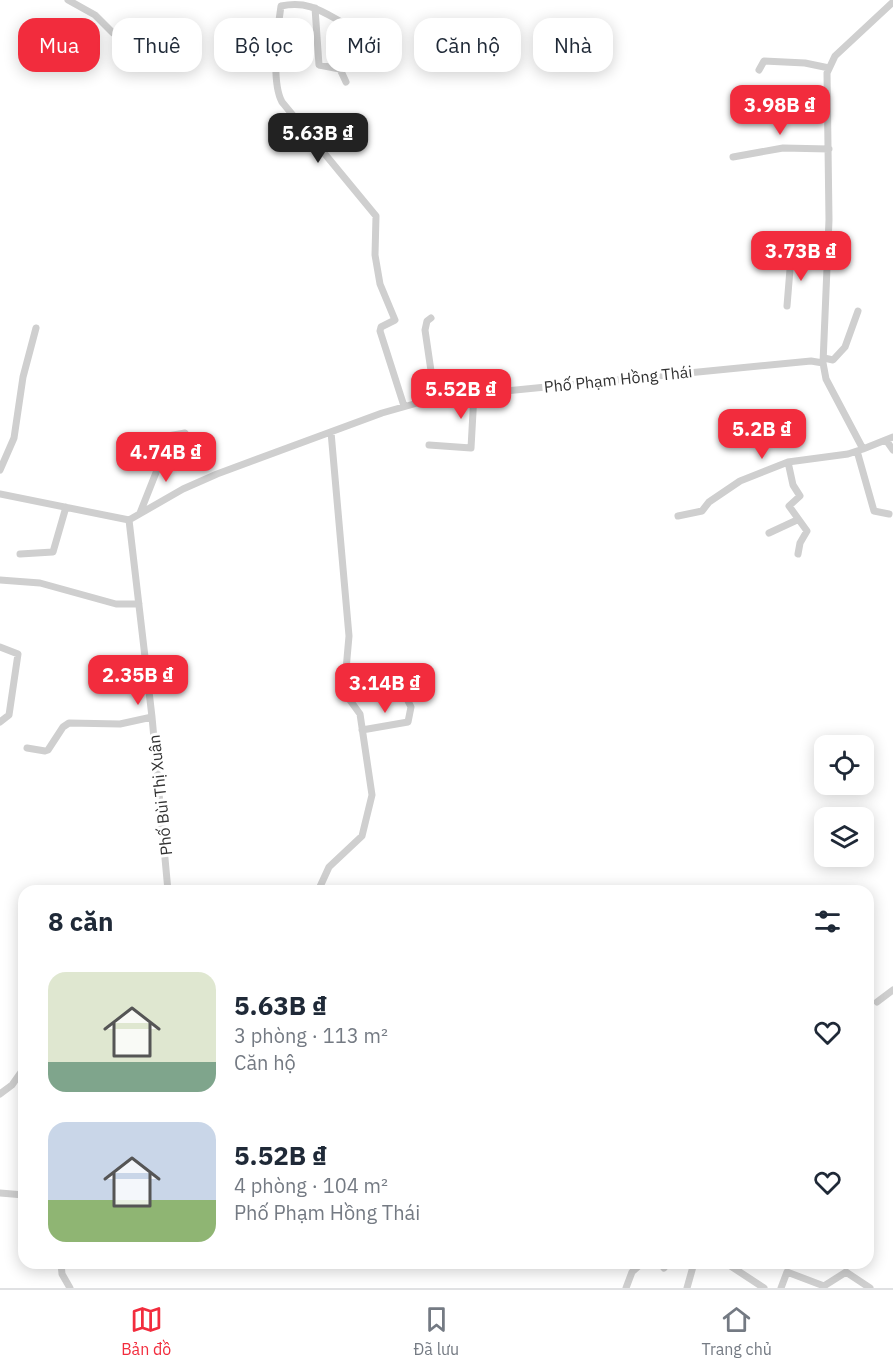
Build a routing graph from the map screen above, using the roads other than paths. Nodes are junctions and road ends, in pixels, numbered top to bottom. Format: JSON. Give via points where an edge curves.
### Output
{"nodes":[{"id":1,"x":68,"y":0,"type":"edge"},
{"id":2,"x":893,"y":2,"type":"edge"},
{"id":3,"x":286,"y":3,"type":"edge"},
{"id":4,"x":315,"y":8,"type":"junction"},
{"id":5,"x":331,"y":18,"type":"edge"},
{"id":6,"x":112,"y":32,"type":"edge"},
{"id":7,"x":829,"y":68,"type":"junction"},
{"id":8,"x":759,"y":69,"type":"dead end"},
{"id":9,"x":346,"y":82,"type":"dead end"},
{"id":10,"x":829,"y":150,"type":"junction"},
{"id":11,"x":733,"y":157,"type":"dead end"},
{"id":12,"x":828,"y":256,"type":"junction"},
{"id":13,"x":787,"y":306,"type":"dead end"},
{"id":14,"x":858,"y":311,"type":"dead end"},
{"id":15,"x":431,"y":318,"type":"dead end"},
{"id":16,"x":36,"y":328,"type":"dead end"},
{"id":17,"x":824,"y":360,"type":"junction"},
{"id":18,"x":474,"y":394,"type":"junction"},
{"id":19,"x":435,"y":398,"type":"junction"},
{"id":20,"x":404,"y":406,"type":"junction"},
{"id":21,"x":331,"y":432,"type":"junction"},
{"id":22,"x":889,"y":438,"type":"edge"},
{"id":23,"x":191,"y":444,"type":"dead end"},
{"id":24,"x":429,"y":445,"type":"dead end"},
{"id":25,"x":860,"y":450,"type":"junction"},
{"id":26,"x":893,"y":450,"type":"edge"},
{"id":27,"x":788,"y":462,"type":"junction"},
{"id":28,"x":0,"y":470,"type":"edge"},
{"id":29,"x":0,"y":494,"type":"edge"},
{"id":30,"x":66,"y":507,"type":"junction"},
{"id":31,"x":140,"y":513,"type":"junction"},
{"id":32,"x":889,"y":514,"type":"dead end"},
{"id":33,"x":678,"y":516,"type":"dead end"},
{"id":34,"x":129,"y":520,"type":"junction"},
{"id":35,"x":797,"y":520,"type":"junction"},
{"id":36,"x":770,"y":533,"type":"dead end"},
{"id":37,"x":20,"y":554,"type":"dead end"},
{"id":38,"x":798,"y":554,"type":"dead end"},
{"id":39,"x":0,"y":580,"type":"edge"},
{"id":40,"x":139,"y":604,"type":"junction"},
{"id":41,"x":0,"y":646,"type":"edge"},
{"id":42,"x":405,"y":695,"type":"dead end"},
{"id":43,"x":152,"y":717,"type":"junction"},
{"id":44,"x":0,"y":722,"type":"edge"},
{"id":45,"x":363,"y":730,"type":"junction"},
{"id":46,"x":27,"y":748,"type":"dead end"},
{"id":47,"x":167,"y":885,"type":"edge"},
{"id":48,"x":320,"y":885,"type":"edge"},
{"id":49,"x":893,"y":990,"type":"edge"},
{"id":50,"x":877,"y":1002,"type":"dead end"},
{"id":51,"x":18,"y":1076,"type":"edge"},
{"id":52,"x":0,"y":1094,"type":"edge"},
{"id":53,"x":0,"y":1193,"type":"edge"},
{"id":54,"x":18,"y":1194,"type":"edge"},
{"id":55,"x":62,"y":1269,"type":"edge"},
{"id":56,"x":635,"y":1269,"type":"edge"},
{"id":57,"x":692,"y":1269,"type":"edge"},
{"id":58,"x":735,"y":1269,"type":"edge"},
{"id":59,"x":848,"y":1269,"type":"edge"},
{"id":60,"x":848,"y":1273,"type":"junction"},
{"id":61,"x":629,"y":1286,"type":"edge"},
{"id":62,"x":70,"y":1288,"type":"edge"},
{"id":63,"x":687,"y":1288,"type":"edge"},
{"id":64,"x":764,"y":1288,"type":"edge"},
{"id":65,"x":780,"y":1288,"type":"edge"},
{"id":66,"x":870,"y":1288,"type":"edge"}],
"edges":[{"from":1,"to":6,"type":"street","via":[[96,15]]},
{"from":2,"to":7,"type":"street","via":[[835,56]]},
{"from":3,"to":4,"type":"street"},
{"from":3,"to":20,"type":"street","via":[[281,6],[280,19],[280,98],[376,216],[375,255],[380,284],[395,320],[380,331]]},
{"from":4,"to":5,"type":"street","via":[[325,10]]},
{"from":4,"to":9,"type":"street","via":[[319,65],[340,69]]},
{"from":7,"to":8,"type":"street","via":[[764,61]]},
{"from":7,"to":10,"type":"street"},
{"from":10,"to":11,"type":"street","via":[[783,148]]},
{"from":10,"to":12,"type":"street"},
{"from":12,"to":13,"type":"street","via":[[791,257]]},
{"from":12,"to":17,"type":"street"},
{"from":14,"to":17,"type":"street","via":[[845,347],[833,360]]},
{"from":15,"to":19,"type":"street","via":[[425,330]]},
{"from":16,"to":28,"type":"street","via":[[23,377],[14,438]]},
{"from":17,"to":18,"type":"street","name":"Phố Phạm Hồng Thái"},
{"from":17,"to":25,"type":"street","via":[[826,379]]},
{"from":18,"to":19,"type":"street","name":"Phố Phạm Hồng Thái"},
{"from":18,"to":24,"type":"street","via":[[471,449]]},
{"from":19,"to":20,"type":"street","name":"Phố Phạm Hồng Thái"},
{"from":20,"to":21,"type":"street","name":"Phố Phạm Hồng Thái"},
{"from":21,"to":31,"type":"street","name":"Phố Phạm Hồng Thái","via":[[217,474]]},
{"from":21,"to":45,"type":"street","via":[[349,636],[344,692],[358,710]]},
{"from":22,"to":25,"type":"street"},
{"from":22,"to":26,"type":"street"},
{"from":23,"to":31,"type":"street","via":[[185,433],[162,437],[159,465]]},
{"from":25,"to":27,"type":"street"},
{"from":25,"to":32,"type":"street","via":[[874,511]]},
{"from":27,"to":33,"type":"street","via":[[740,481],[708,502],[702,511]]},
{"from":27,"to":35,"type":"street","via":[[800,496],[789,504]]},
{"from":29,"to":30,"type":"street"},
{"from":30,"to":34,"type":"street"},
{"from":30,"to":37,"type":"street","via":[[53,552]]},
{"from":31,"to":34,"type":"street","name":"Phố Phạm Hồng Thái"},
{"from":34,"to":40,"type":"street","name":"Phố Bùi Thị Xuân"},
{"from":35,"to":36,"type":"street"},
{"from":35,"to":38,"type":"street","via":[[807,531]]},
{"from":39,"to":40,"type":"street","via":[[40,583],[116,604]]},
{"from":40,"to":43,"type":"street","name":"Phố Bùi Thị Xuân"},
{"from":41,"to":44,"type":"street","via":[[18,654],[9,715]]},
{"from":42,"to":45,"type":"street","via":[[411,707],[408,722]]},
{"from":43,"to":46,"type":"street","via":[[111,725],[69,723],[45,752]]},
{"from":43,"to":47,"type":"street","name":"Phố Bùi Thị Xuân"},
{"from":45,"to":48,"type":"street","via":[[372,788],[367,825],[358,841],[328,867]]},
{"from":49,"to":50,"type":"street"},
{"from":51,"to":52,"type":"street"},
{"from":53,"to":54,"type":"street"},
{"from":55,"to":62,"type":"street"},
{"from":56,"to":61,"type":"street"},
{"from":57,"to":63,"type":"street"},
{"from":58,"to":64,"type":"street"},
{"from":59,"to":60,"type":"street"},
{"from":60,"to":65,"type":"street","via":[[824,1286],[785,1272]]},
{"from":60,"to":66,"type":"street"}]}
